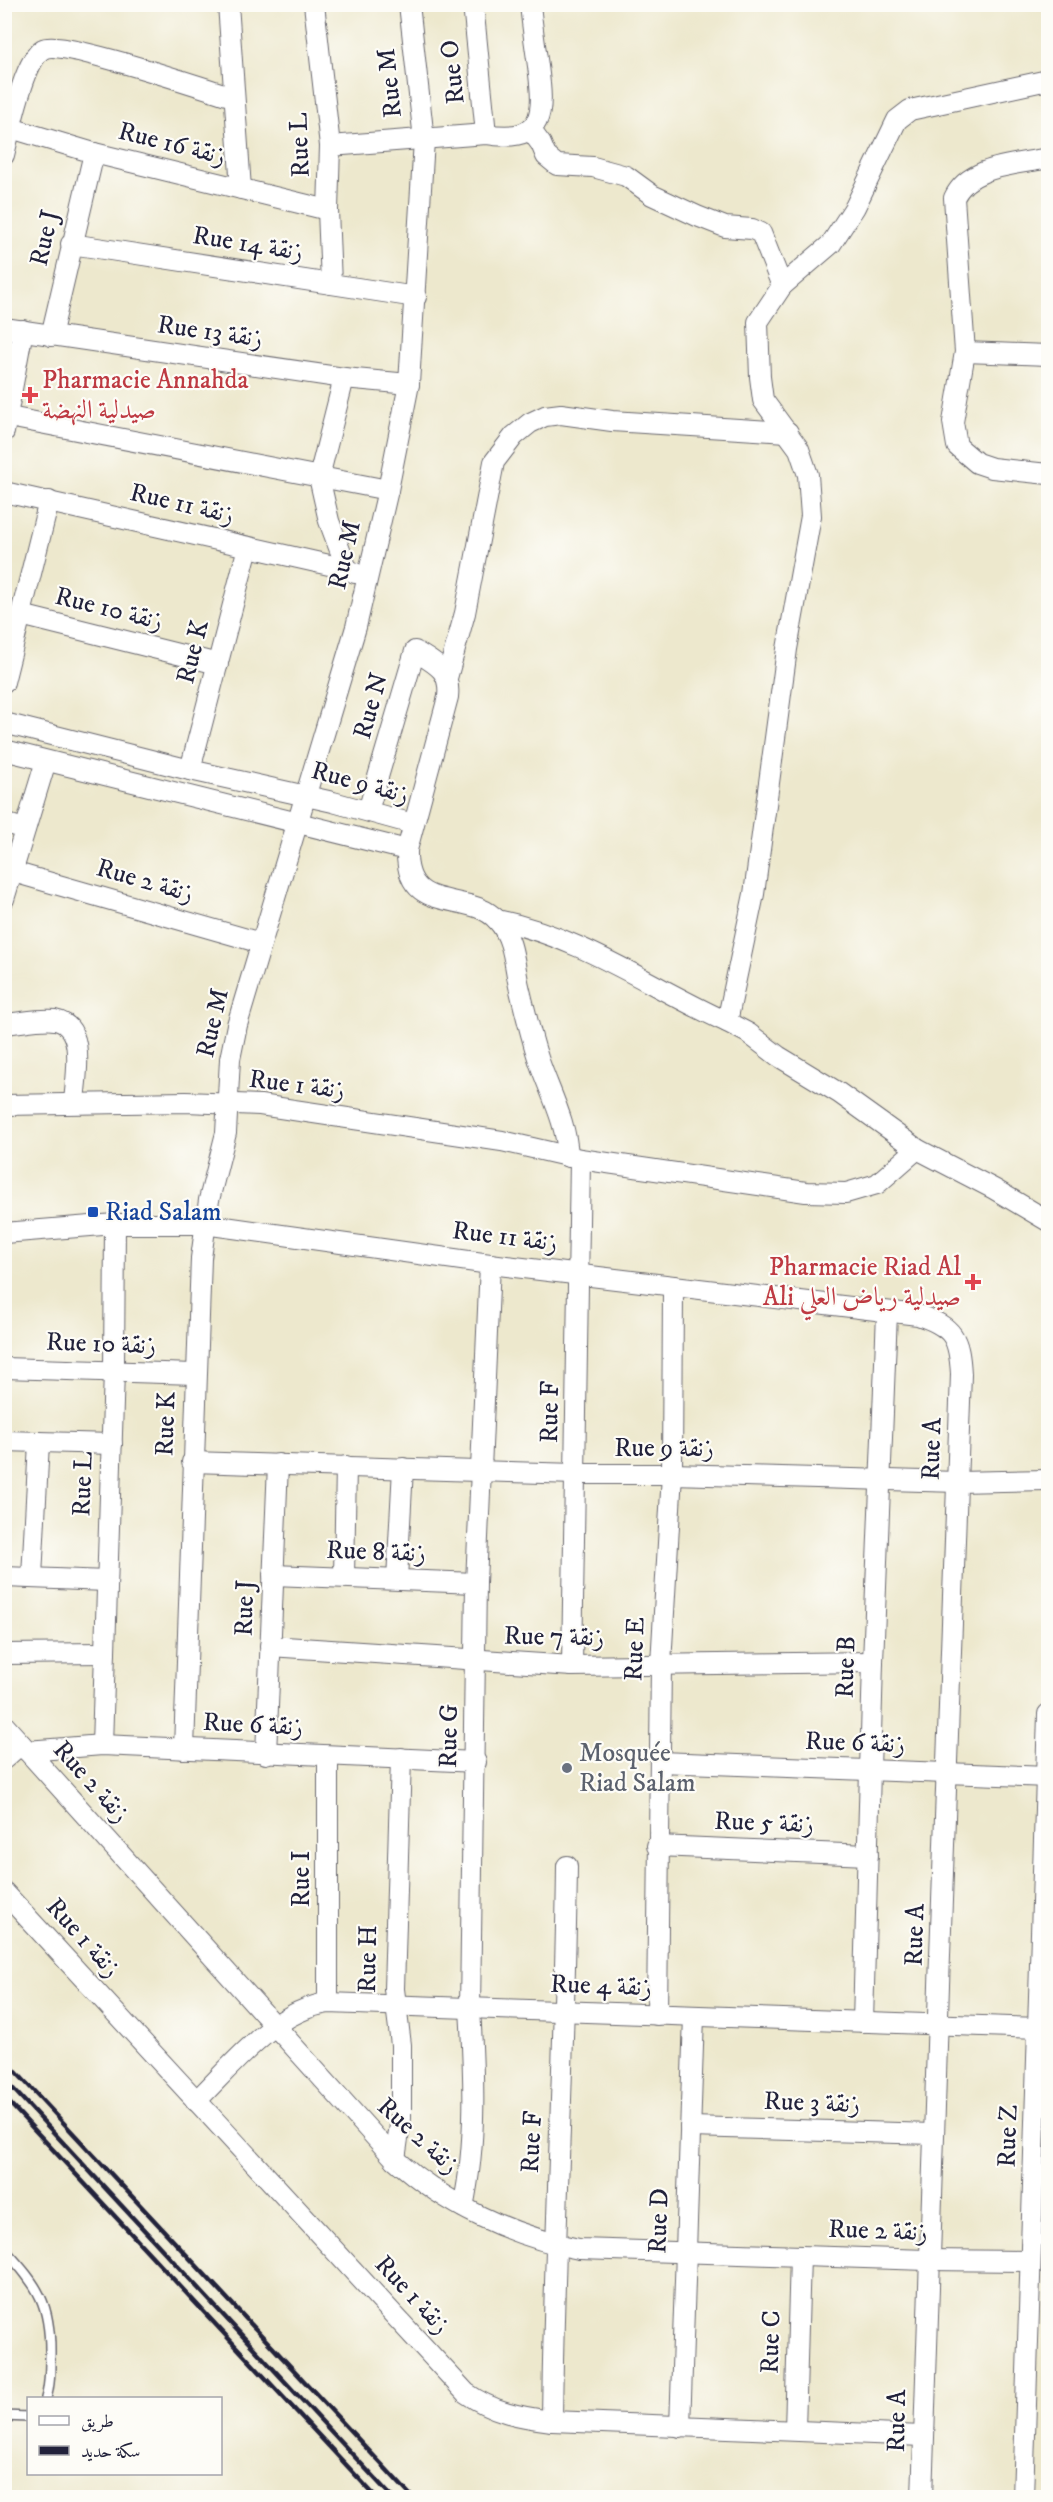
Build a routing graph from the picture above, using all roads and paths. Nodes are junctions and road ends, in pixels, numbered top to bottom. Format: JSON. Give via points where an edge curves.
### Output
{"nodes":[{"id":1,"x":228,"y":4,"type":"edge"},
{"id":2,"x":314,"y":4,"type":"edge"},
{"id":3,"x":409,"y":4,"type":"edge"},
{"id":4,"x":473,"y":4,"type":"edge"},
{"id":5,"x":530,"y":4,"type":"edge"},
{"id":6,"x":1048,"y":81,"type":"edge"},
{"id":7,"x":233,"y":97,"type":"junction"},
{"id":8,"x":8,"y":127,"type":"edge"},
{"id":9,"x":530,"y":129,"type":"junction"},
{"id":10,"x":486,"y":134,"type":"junction"},
{"id":11,"x":424,"y":140,"type":"junction"},
{"id":12,"x":330,"y":146,"type":"junction"},
{"id":13,"x":94,"y":153,"type":"junction"},
{"id":14,"x":4,"y":155,"type":"edge"},
{"id":15,"x":1048,"y":158,"type":"edge"},
{"id":16,"x":241,"y":189,"type":"junction"},
{"id":17,"x":328,"y":210,"type":"junction"},
{"id":18,"x":71,"y":244,"type":"junction"},
{"id":19,"x":331,"y":284,"type":"junction"},
{"id":20,"x":782,"y":286,"type":"junction"},
{"id":21,"x":416,"y":297,"type":"junction"},
{"id":22,"x":14,"y":329,"type":"edge"},
{"id":23,"x":51,"y":336,"type":"junction"},
{"id":24,"x":965,"y":352,"type":"junction"},
{"id":25,"x":1048,"y":356,"type":"edge"},
{"id":26,"x":344,"y":378,"type":"junction"},
{"id":27,"x":409,"y":384,"type":"junction"},
{"id":28,"x":7,"y":424,"type":"edge"},
{"id":29,"x":788,"y":432,"type":"junction"},
{"id":30,"x":1048,"y":474,"type":"edge"},
{"id":31,"x":319,"y":477,"type":"junction"},
{"id":32,"x":388,"y":490,"type":"junction"},
{"id":33,"x":4,"y":492,"type":"edge"},
{"id":34,"x":49,"y":501,"type":"junction"},
{"id":35,"x":248,"y":547,"type":"junction"},
{"id":36,"x":347,"y":569,"type":"junction"},
{"id":37,"x":366,"y":578,"type":"junction"},
{"id":38,"x":21,"y":615,"type":"junction"},
{"id":39,"x":218,"y":664,"type":"junction"},
{"id":40,"x":4,"y":682,"type":"edge"},
{"id":41,"x":448,"y":688,"type":"junction"},
{"id":42,"x":4,"y":723,"type":"edge"},
{"id":43,"x":4,"y":750,"type":"edge"},
{"id":44,"x":46,"y":761,"type":"junction"},
{"id":45,"x":190,"y":770,"type":"junction"},
{"id":46,"x":305,"y":796,"type":"junction"},
{"id":47,"x":368,"y":811,"type":"junction"},
{"id":48,"x":298,"y":822,"type":"junction"},
{"id":49,"x":4,"y":823,"type":"edge"},
{"id":50,"x":413,"y":824,"type":"junction"},
{"id":51,"x":25,"y":829,"type":"junction"},
{"id":52,"x":407,"y":850,"type":"junction"},
{"id":53,"x":14,"y":872,"type":"junction"},
{"id":54,"x":4,"y":899,"type":"edge"},
{"id":55,"x":497,"y":920,"type":"junction"},
{"id":56,"x":261,"y":942,"type":"junction"},
{"id":57,"x":727,"y":1022,"type":"junction"},
{"id":58,"x":4,"y":1024,"type":"edge"},
{"id":59,"x":74,"y":1103,"type":"junction"},
{"id":60,"x":227,"y":1103,"type":"junction"},
{"id":61,"x":4,"y":1105,"type":"edge"},
{"id":62,"x":917,"y":1149,"type":"junction"},
{"id":63,"x":574,"y":1158,"type":"junction"},
{"id":64,"x":1048,"y":1221,"type":"edge"},
{"id":65,"x":115,"y":1224,"type":"junction"},
{"id":66,"x":204,"y":1224,"type":"junction"},
{"id":67,"x":4,"y":1233,"type":"edge"},
{"id":68,"x":490,"y":1264,"type":"junction"},
{"id":69,"x":578,"y":1272,"type":"junction"},
{"id":70,"x":673,"y":1286,"type":"junction"},
{"id":71,"x":887,"y":1313,"type":"junction"},
{"id":72,"x":4,"y":1368,"type":"edge"},
{"id":73,"x":114,"y":1371,"type":"junction"},
{"id":74,"x":195,"y":1374,"type":"junction"},
{"id":75,"x":961,"y":1374,"type":"joint"},
{"id":76,"x":4,"y":1441,"type":"edge"},
{"id":77,"x":39,"y":1442,"type":"junction"},
{"id":78,"x":112,"y":1444,"type":"junction"},
{"id":79,"x":192,"y":1462,"type":"junction"},
{"id":80,"x":278,"y":1464,"type":"junction"},
{"id":81,"x":346,"y":1466,"type":"junction"},
{"id":82,"x":403,"y":1468,"type":"junction"},
{"id":83,"x":481,"y":1470,"type":"junction"},
{"id":84,"x":576,"y":1474,"type":"junction"},
{"id":85,"x":672,"y":1474,"type":"junction"},
{"id":86,"x":880,"y":1479,"type":"junction"},
{"id":87,"x":1048,"y":1480,"type":"edge"},
{"id":88,"x":958,"y":1482,"type":"junction"},
{"id":89,"x":273,"y":1575,"type":"junction"},
{"id":90,"x":4,"y":1577,"type":"edge"},
{"id":91,"x":32,"y":1577,"type":"junction"},
{"id":92,"x":344,"y":1577,"type":"junction"},
{"id":93,"x":397,"y":1580,"type":"junction"},
{"id":94,"x":107,"y":1581,"type":"junction"},
{"id":95,"x":476,"y":1582,"type":"junction"},
{"id":96,"x":270,"y":1646,"type":"junction"},
{"id":97,"x":105,"y":1653,"type":"junction"},
{"id":98,"x":4,"y":1654,"type":"edge"},
{"id":99,"x":477,"y":1662,"type":"junction"},
{"id":100,"x":873,"y":1662,"type":"junction"},
{"id":101,"x":661,"y":1664,"type":"junction"},
{"id":102,"x":572,"y":1666,"type":"junction"},
{"id":103,"x":1048,"y":1714,"type":"edge"},
{"id":104,"x":4,"y":1725,"type":"edge"},
{"id":105,"x":102,"y":1745,"type":"junction"},
{"id":106,"x":24,"y":1747,"type":"junction"},
{"id":107,"x":184,"y":1749,"type":"junction"},
{"id":108,"x":266,"y":1754,"type":"junction"},
{"id":109,"x":328,"y":1756,"type":"junction"},
{"id":110,"x":401,"y":1758,"type":"junction"},
{"id":111,"x":4,"y":1759,"type":"edge"},
{"id":112,"x":476,"y":1762,"type":"junction"},
{"id":113,"x":660,"y":1762,"type":"junction"},
{"id":114,"x":871,"y":1772,"type":"junction"},
{"id":115,"x":946,"y":1772,"type":"junction"},
{"id":116,"x":1048,"y":1777,"type":"edge"},
{"id":117,"x":657,"y":1846,"type":"junction"},
{"id":118,"x":868,"y":1855,"type":"junction"},
{"id":119,"x":567,"y":1866,"type":"dead end"},
{"id":120,"x":4,"y":1892,"type":"edge"},
{"id":121,"x":328,"y":2002,"type":"junction"},
{"id":122,"x":394,"y":2005,"type":"junction"},
{"id":123,"x":470,"y":2009,"type":"junction"},
{"id":124,"x":566,"y":2012,"type":"junction"},
{"id":125,"x":657,"y":2015,"type":"junction"},
{"id":126,"x":694,"y":2016,"type":"junction"},
{"id":127,"x":863,"y":2022,"type":"junction"},
{"id":128,"x":939,"y":2024,"type":"junction"},
{"id":129,"x":274,"y":2026,"type":"junction"},
{"id":130,"x":1040,"y":2028,"type":"junction"},
{"id":131,"x":196,"y":2101,"type":"junction"},
{"id":132,"x":690,"y":2127,"type":"junction"},
{"id":133,"x":933,"y":2134,"type":"junction"},
{"id":134,"x":395,"y":2159,"type":"junction"},
{"id":135,"x":463,"y":2207,"type":"junction"},
{"id":136,"x":554,"y":2244,"type":"junction"},
{"id":137,"x":4,"y":2249,"type":"edge"},
{"id":138,"x":684,"y":2253,"type":"junction"},
{"id":139,"x":800,"y":2256,"type":"junction"},
{"id":140,"x":927,"y":2260,"type":"junction"},
{"id":141,"x":1030,"y":2261,"type":"junction"},
{"id":142,"x":46,"y":2397,"type":"edge"},
{"id":143,"x":4,"y":2416,"type":"edge"},
{"id":144,"x":27,"y":2417,"type":"edge"},
{"id":145,"x":552,"y":2421,"type":"junction"},
{"id":146,"x":680,"y":2427,"type":"junction"},
{"id":147,"x":795,"y":2430,"type":"junction"},
{"id":148,"x":923,"y":2436,"type":"junction"},
{"id":149,"x":922,"y":2498,"type":"edge"},
{"id":150,"x":1023,"y":2498,"type":"edge"}],
"edges":[{"from":1,"to":7,"type":"street"},
{"from":2,"to":12,"type":"street","name":"Rue L"},
{"from":3,"to":11,"type":"street","name":"Rue M"},
{"from":4,"to":10,"type":"street","name":"Rue O"},
{"from":5,"to":9,"type":"street","via":[[542,97],[541,114]]},
{"from":6,"to":20,"type":"street","via":[[910,110],[897,120],[855,207],[831,244]]},
{"from":7,"to":8,"type":"street","via":[[84,52],[48,48],[38,53],[27,74]]},
{"from":7,"to":16,"type":"street"},
{"from":8,"to":13,"type":"street","name":"Rue 16 زنقة"},
{"from":8,"to":14,"type":"street"},
{"from":9,"to":10,"type":"street","via":[[508,138]]},
{"from":9,"to":20,"type":"street","via":[[546,156],[557,165],[593,167],[626,176],[652,195],[704,219],[761,233]]},
{"from":10,"to":11,"type":"street"},
{"from":11,"to":12,"type":"street"},
{"from":11,"to":21,"type":"street","name":"Rue M"},
{"from":12,"to":17,"type":"street","name":"Rue L"},
{"from":13,"to":16,"type":"street","name":"Rue 16 زنقة"},
{"from":13,"to":18,"type":"street","name":"Rue J"},
{"from":15,"to":24,"type":"street","via":[[973,175],[954,198]]},
{"from":16,"to":17,"type":"street","name":"Rue 16 زنقة"},
{"from":17,"to":19,"type":"street","name":"Rue L"},
{"from":18,"to":19,"type":"street","name":"Rue 14 زنقة"},
{"from":18,"to":23,"type":"street","name":"Rue J"},
{"from":19,"to":21,"type":"street","name":"Rue 14 زنقة"},
{"from":20,"to":29,"type":"street","via":[[758,322],[757,346],[763,400]]},
{"from":21,"to":27,"type":"street","name":"Rue M"},
{"from":22,"to":23,"type":"street","name":"Rue 13 زنقة"},
{"from":22,"to":28,"type":"street"},
{"from":23,"to":26,"type":"street","name":"Rue 13 زنقة"},
{"from":24,"to":25,"type":"street"},
{"from":24,"to":30,"type":"street","via":[[953,422],[957,446],[977,463],[992,468]]},
{"from":26,"to":27,"type":"street","name":"Rue 13 زنقة"},
{"from":26,"to":31,"type":"street"},
{"from":27,"to":32,"type":"street","name":"Rue M"},
{"from":28,"to":31,"type":"street"},
{"from":29,"to":41,"type":"street","via":[[561,414],[530,423],[494,462]]},
{"from":29,"to":57,"type":"street","via":[[808,475],[811,516],[787,649],[754,894]]},
{"from":31,"to":32,"type":"street"},
{"from":31,"to":36,"type":"street"},
{"from":32,"to":37,"type":"street","name":"Rue M"},
{"from":33,"to":34,"type":"street","name":"Rue 11 زنقة"},
{"from":34,"to":35,"type":"street","name":"Rue 11 زنقة"},
{"from":34,"to":38,"type":"street"},
{"from":35,"to":36,"type":"street","name":"Rue 11 زنقة"},
{"from":35,"to":39,"type":"street","name":"Rue K"},
{"from":36,"to":37,"type":"street"},
{"from":37,"to":46,"type":"street","name":"Rue M","via":[[356,627]]},
{"from":38,"to":39,"type":"street","name":"Rue 10 زنقة"},
{"from":38,"to":40,"type":"street"},
{"from":39,"to":45,"type":"street","name":"Rue K"},
{"from":41,"to":47,"type":"street","name":"Rue N","via":[[434,664],[415,651]]},
{"from":41,"to":50,"type":"street"},
{"from":42,"to":45,"type":"street","name":"Rue 9 زنقة"},
{"from":43,"to":44,"type":"street","name":"Rue 9 زنقة"},
{"from":44,"to":48,"type":"street","name":"Rue 9 زنقة"},
{"from":44,"to":51,"type":"street"},
{"from":45,"to":46,"type":"street","name":"Rue 9 زنقة"},
{"from":46,"to":47,"type":"street","name":"Rue 9 زنقة"},
{"from":46,"to":48,"type":"street","name":"Rue M"},
{"from":47,"to":50,"type":"street","name":"Rue 9 زنقة"},
{"from":48,"to":52,"type":"street","name":"Rue 9 زنقة"},
{"from":48,"to":56,"type":"street","name":"Rue M"},
{"from":49,"to":51,"type":"street"},
{"from":50,"to":52,"type":"street","name":"Rue 9 زنقة"},
{"from":51,"to":53,"type":"street"},
{"from":52,"to":55,"type":"street","via":[[408,873],[417,886],[435,897]]},
{"from":53,"to":54,"type":"street"},
{"from":53,"to":56,"type":"street","name":"Rue 2 زنقة"},
{"from":55,"to":57,"type":"street","via":[[534,928],[616,963]]},
{"from":55,"to":63,"type":"street","name":"Rue F","via":[[510,942],[538,1060]]},
{"from":56,"to":60,"type":"street","name":"Rue M","via":[[235,1036]]},
{"from":57,"to":62,"type":"street"},
{"from":58,"to":59,"type":"street","via":[[54,1020],[70,1028],[77,1051]]},
{"from":59,"to":60,"type":"street","name":"Rue 1 زنقة"},
{"from":59,"to":61,"type":"street","name":"Rue 1 زنقة"},
{"from":60,"to":63,"type":"street","name":"Rue 1 زنقة","via":[[502,1141]]},
{"from":60,"to":66,"type":"street","name":"Rue K","via":[[226,1133]]},
{"from":62,"to":63,"type":"street","name":"Rue 1 زنقة","via":[[877,1184],[846,1193],[758,1187]]},
{"from":62,"to":64,"type":"street"},
{"from":63,"to":69,"type":"street","name":"Rue F"},
{"from":65,"to":66,"type":"street","name":"Rue 11 زنقة"},
{"from":65,"to":67,"type":"street","name":"Rue 11 زنقة"},
{"from":65,"to":73,"type":"street","name":"Rue L"},
{"from":66,"to":68,"type":"street","name":"Rue 11 زنقة"},
{"from":66,"to":74,"type":"street","name":"Rue K"},
{"from":68,"to":69,"type":"street","name":"Rue 11 زنقة"},
{"from":68,"to":83,"type":"street","name":"Rue G"},
{"from":69,"to":70,"type":"street","name":"Rue 11 زنقة"},
{"from":69,"to":84,"type":"street","name":"Rue F"},
{"from":70,"to":71,"type":"street","name":"Rue 11 زنقة"},
{"from":70,"to":85,"type":"street","name":"Rue E"},
{"from":71,"to":75,"type":"street","name":"Rue 11 زنقة","via":[[918,1316],[947,1329],[960,1349]]},
{"from":71,"to":86,"type":"street","name":"Rue B"},
{"from":72,"to":73,"type":"street","name":"Rue 10 زنقة"},
{"from":73,"to":74,"type":"street","name":"Rue 10 زنقة"},
{"from":73,"to":78,"type":"street","name":"Rue L"},
{"from":74,"to":79,"type":"street","name":"Rue K"},
{"from":75,"to":88,"type":"street","name":"Rue A"},
{"from":76,"to":77,"type":"street"},
{"from":77,"to":78,"type":"street"},
{"from":77,"to":91,"type":"street"},
{"from":78,"to":94,"type":"street","name":"Rue L"},
{"from":79,"to":80,"type":"street","name":"Rue 9 زنقة"},
{"from":79,"to":107,"type":"street","name":"Rue K"},
{"from":80,"to":81,"type":"street","name":"Rue 9 زنقة"},
{"from":80,"to":89,"type":"street","name":"Rue J"},
{"from":81,"to":82,"type":"street","name":"Rue 9 زنقة"},
{"from":81,"to":92,"type":"street"},
{"from":82,"to":83,"type":"street","name":"Rue 9 زنقة"},
{"from":82,"to":93,"type":"street"},
{"from":83,"to":84,"type":"street","name":"Rue 9 زنقة"},
{"from":83,"to":95,"type":"street","name":"Rue G"},
{"from":84,"to":85,"type":"street","name":"Rue 9 زنقة"},
{"from":84,"to":102,"type":"street","name":"Rue F"},
{"from":85,"to":86,"type":"street","name":"Rue 9 زنقة"},
{"from":85,"to":101,"type":"street","name":"Rue E"},
{"from":86,"to":88,"type":"street","name":"Rue 9 زنقة"},
{"from":86,"to":100,"type":"street","name":"Rue B"},
{"from":87,"to":88,"type":"street","name":"Rue 9 زنقة"},
{"from":88,"to":115,"type":"street","name":"Rue A"},
{"from":89,"to":92,"type":"street","name":"Rue 8 زنقة"},
{"from":89,"to":96,"type":"street","name":"Rue J"},
{"from":90,"to":91,"type":"street"},
{"from":91,"to":94,"type":"street"},
{"from":92,"to":93,"type":"street","name":"Rue 8 زنقة"},
{"from":93,"to":95,"type":"street","name":"Rue 8 زنقة"},
{"from":94,"to":97,"type":"street","name":"Rue L"},
{"from":95,"to":99,"type":"street","name":"Rue G"},
{"from":96,"to":99,"type":"street","name":"Rue 7 زنقة"},
{"from":96,"to":108,"type":"street","name":"Rue J"},
{"from":97,"to":98,"type":"street"},
{"from":97,"to":105,"type":"street","name":"Rue L"},
{"from":99,"to":102,"type":"street","name":"Rue 7 زنقة"},
{"from":99,"to":112,"type":"street","name":"Rue G"},
{"from":100,"to":101,"type":"street","name":"Rue 7 زنقة"},
{"from":100,"to":114,"type":"street","name":"Rue B"},
{"from":101,"to":102,"type":"street","name":"Rue 7 زنقة"},
{"from":101,"to":113,"type":"street","name":"Rue E"},
{"from":103,"to":116,"type":"street"},
{"from":104,"to":106,"type":"street","name":"Rue 2 زنقة"},
{"from":105,"to":106,"type":"street","name":"Rue 6 زنقة"},
{"from":105,"to":107,"type":"street","name":"Rue 6 زنقة"},
{"from":106,"to":111,"type":"street"},
{"from":106,"to":129,"type":"street","name":"Rue 2 زنقة"},
{"from":107,"to":108,"type":"street","name":"Rue 6 زنقة"},
{"from":108,"to":109,"type":"street","name":"Rue 6 زنقة"},
{"from":109,"to":110,"type":"street","name":"Rue 6 زنقة"},
{"from":109,"to":121,"type":"street","name":"Rue I"},
{"from":110,"to":112,"type":"street","name":"Rue 6 زنقة"},
{"from":110,"to":122,"type":"street","name":"Rue H"},
{"from":112,"to":123,"type":"street","name":"Rue G"},
{"from":113,"to":114,"type":"street","name":"Rue 6 زنقة"},
{"from":113,"to":117,"type":"street","name":"Rue E"},
{"from":114,"to":115,"type":"street","name":"Rue 6 زنقة"},
{"from":114,"to":118,"type":"street","name":"Rue B"},
{"from":115,"to":116,"type":"street","name":"Rue 6 زنقة"},
{"from":115,"to":128,"type":"street","name":"Rue A"},
{"from":116,"to":130,"type":"street","name":"Rue Z"},
{"from":117,"to":118,"type":"street","name":"Rue 5 زنقة"},
{"from":117,"to":125,"type":"street","name":"Rue E"},
{"from":118,"to":127,"type":"street","name":"Rue B"},
{"from":119,"to":124,"type":"street","name":"Rue F"},
{"from":120,"to":131,"type":"street","name":"Rue 1 زنقة"},
{"from":121,"to":122,"type":"street","name":"Rue 4 زنقة"},
{"from":121,"to":129,"type":"street","name":"Rue 4 زنقة","via":[[298,2010]]},
{"from":122,"to":123,"type":"street","name":"Rue 4 زنقة"},
{"from":122,"to":134,"type":"street","name":"Rue H","via":[[401,2066],[401,2118]]},
{"from":123,"to":124,"type":"street","name":"Rue 4 زنقة"},
{"from":123,"to":135,"type":"street","name":"Rue G","via":[[474,2048],[470,2176]]},
{"from":124,"to":125,"type":"street","name":"Rue 4 زنقة"},
{"from":124,"to":136,"type":"street","name":"Rue F"},
{"from":125,"to":126,"type":"street","name":"Rue 4 زنقة"},
{"from":126,"to":127,"type":"street","name":"Rue 4 زنقة"},
{"from":126,"to":132,"type":"street","name":"Rue D"},
{"from":127,"to":128,"type":"street","name":"Rue 4 زنقة"},
{"from":128,"to":130,"type":"street","name":"Rue 4 زنقة"},
{"from":128,"to":133,"type":"street","name":"Rue A"},
{"from":129,"to":131,"type":"street","name":"Rue 4 زنقة"},
{"from":129,"to":134,"type":"street","name":"Rue 2 زنقة"},
{"from":130,"to":141,"type":"street","name":"Rue Z"},
{"from":131,"to":145,"type":"street","name":"Rue 1 زنقة","via":[[466,2393],[497,2411]]},
{"from":132,"to":133,"type":"street","name":"Rue 3 زنقة"},
{"from":132,"to":138,"type":"street","name":"Rue D"},
{"from":133,"to":140,"type":"street","name":"Rue A"},
{"from":134,"to":135,"type":"street","name":"Rue 2 زنقة","via":[[435,2191]]},
{"from":135,"to":136,"type":"street","name":"Rue 2 زنقة"},
{"from":136,"to":138,"type":"street","name":"Rue 2 زنقة","via":[[579,2249]]},
{"from":136,"to":145,"type":"street","name":"Rue F"},
{"from":137,"to":142,"type":"lane","via":[[35,2286],[49,2319]]},
{"from":138,"to":139,"type":"street","name":"Rue 2 زنقة"},
{"from":138,"to":146,"type":"street","name":"Rue D"},
{"from":139,"to":140,"type":"street","name":"Rue 2 زنقة"},
{"from":139,"to":147,"type":"street","name":"Rue C"},
{"from":140,"to":141,"type":"street","name":"Rue 2 زنقة"},
{"from":140,"to":148,"type":"street","name":"Rue A"},
{"from":141,"to":150,"type":"street","name":"Rue Z"},
{"from":143,"to":144,"type":"lane"},
{"from":145,"to":146,"type":"street","name":"Rue 1 زنقة"},
{"from":146,"to":147,"type":"street","name":"Rue 1 زنقة"},
{"from":147,"to":148,"type":"street","name":"Rue 1 زنقة"},
{"from":148,"to":149,"type":"street","name":"Rue A"}]}
